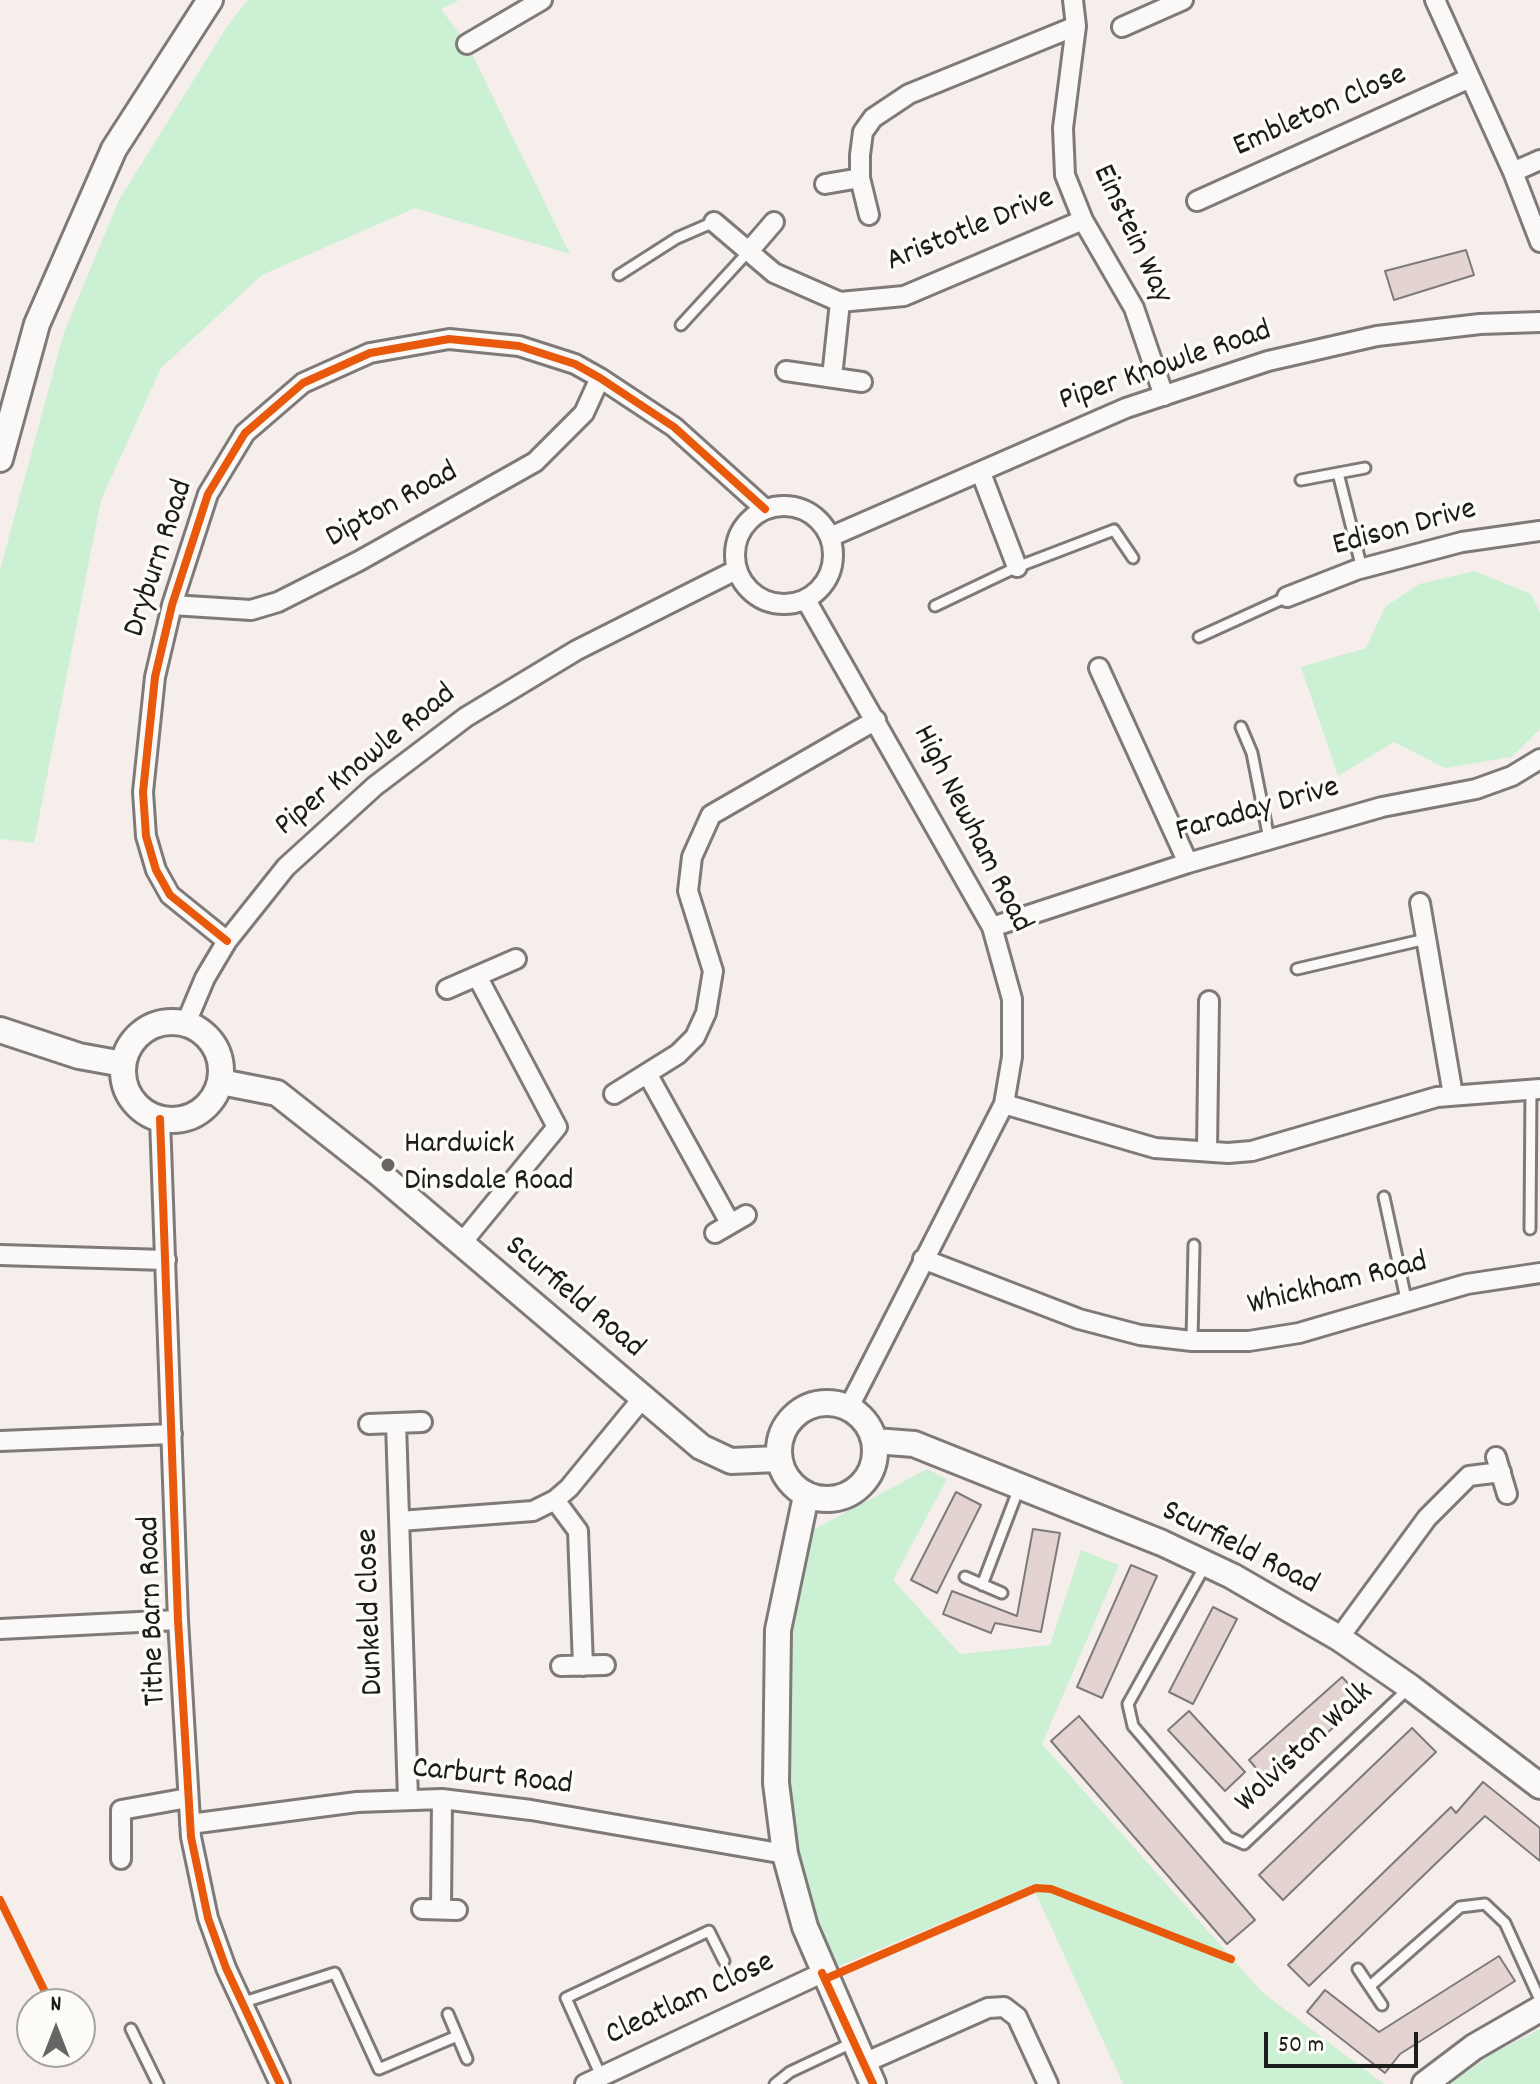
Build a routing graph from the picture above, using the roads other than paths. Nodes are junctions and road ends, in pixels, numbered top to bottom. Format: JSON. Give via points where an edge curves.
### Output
{"nodes":[{"id":1,"x":210,"y":0,"type":"edge"},
{"id":2,"x":542,"y":0,"type":"edge"},
{"id":3,"x":1073,"y":0,"type":"edge"},
{"id":4,"x":1183,"y":0,"type":"edge"},
{"id":5,"x":1435,"y":0,"type":"edge"},
{"id":6,"x":1076,"y":26,"type":"junction"},
{"id":7,"x":1122,"y":27,"type":"dead end"},
{"id":8,"x":467,"y":44,"type":"dead end"},
{"id":9,"x":1470,"y":78,"type":"junction"},
{"id":10,"x":1540,"y":160,"type":"edge"},
{"id":11,"x":1513,"y":172,"type":"junction"},
{"id":12,"x":860,"y":178,"type":"junction"},
{"id":13,"x":825,"y":184,"type":"dead end"},
{"id":14,"x":1197,"y":201,"type":"dead end"},
{"id":15,"x":869,"y":215,"type":"dead end"},
{"id":16,"x":1083,"y":220,"type":"junction"},
{"id":17,"x":714,"y":222,"type":"joint"},
{"id":18,"x":774,"y":222,"type":"dead end"},
{"id":19,"x":1540,"y":242,"type":"edge"},
{"id":20,"x":749,"y":251,"type":"junction"},
{"id":21,"x":619,"y":275,"type":"dead end"},
{"id":22,"x":840,"y":302,"type":"junction"},
{"id":23,"x":1540,"y":322,"type":"edge"},
{"id":24,"x":681,"y":325,"type":"dead end"},
{"id":25,"x":786,"y":371,"type":"dead end"},
{"id":26,"x":832,"y":377,"type":"junction"},
{"id":27,"x":600,"y":378,"type":"junction"},
{"id":28,"x":862,"y":382,"type":"dead end"},
{"id":29,"x":1164,"y":396,"type":"junction"},
{"id":30,"x":0,"y":459,"type":"edge"},
{"id":31,"x":1365,"y":468,"type":"dead end"},
{"id":32,"x":981,"y":473,"type":"junction"},
{"id":33,"x":1338,"y":473,"type":"junction"},
{"id":34,"x":1301,"y":480,"type":"dead end"},
{"id":35,"x":765,"y":509,"type":"junction"},
{"id":36,"x":1540,"y":531,"type":"edge"},
{"id":37,"x":830,"y":537,"type":"junction"},
{"id":38,"x":1133,"y":558,"type":"dead end"},
{"id":39,"x":1017,"y":567,"type":"junction"},
{"id":40,"x":1362,"y":569,"type":"junction"},
{"id":41,"x":736,"y":570,"type":"junction"},
{"id":42,"x":1287,"y":597,"type":"joint"},
{"id":43,"x":806,"y":600,"type":"junction"},
{"id":44,"x":172,"y":605,"type":"junction"},
{"id":45,"x":935,"y":606,"type":"dead end"},
{"id":46,"x":1199,"y":637,"type":"dead end"},
{"id":47,"x":1099,"y":668,"type":"dead end"},
{"id":48,"x":876,"y":720,"type":"junction"},
{"id":49,"x":1241,"y":727,"type":"dead end"},
{"id":50,"x":1540,"y":759,"type":"edge"},
{"id":51,"x":1269,"y":840,"type":"junction"},
{"id":52,"x":1188,"y":863,"type":"junction"},
{"id":53,"x":1420,"y":903,"type":"dead end"},
{"id":54,"x":992,"y":927,"type":"junction"},
{"id":55,"x":1426,"y":939,"type":"junction"},
{"id":56,"x":227,"y":941,"type":"junction"},
{"id":57,"x":516,"y":959,"type":"dead end"},
{"id":58,"x":1297,"y":969,"type":"dead end"},
{"id":59,"x":477,"y":976,"type":"junction"},
{"id":60,"x":447,"y":989,"type":"dead end"},
{"id":61,"x":1209,"y":1001,"type":"dead end"},
{"id":62,"x":186,"y":1023,"type":"junction"},
{"id":63,"x":0,"y":1030,"type":"edge"},
{"id":64,"x":123,"y":1064,"type":"junction"},
{"id":65,"x":648,"y":1075,"type":"junction"},
{"id":66,"x":221,"y":1082,"type":"junction"},
{"id":67,"x":1536,"y":1089,"type":"edge"},
{"id":68,"x":614,"y":1094,"type":"dead end"},
{"id":69,"x":1453,"y":1095,"type":"junction"},
{"id":70,"x":1004,"y":1104,"type":"junction"},
{"id":71,"x":160,"y":1119,"type":"junction"},
{"id":72,"x":1207,"y":1151,"type":"junction"},
{"id":73,"x":1384,"y":1197,"type":"dead end"},
{"id":74,"x":731,"y":1224,"type":"dead end"},
{"id":75,"x":1530,"y":1229,"type":"dead end"},
{"id":76,"x":460,"y":1245,"type":"junction"},
{"id":77,"x":1194,"y":1245,"type":"dead end"},
{"id":78,"x":0,"y":1255,"type":"edge"},
{"id":79,"x":923,"y":1259,"type":"junction"},
{"id":80,"x":166,"y":1260,"type":"junction"},
{"id":81,"x":1540,"y":1273,"type":"edge"},
{"id":82,"x":1406,"y":1299,"type":"junction"},
{"id":83,"x":1192,"y":1341,"type":"junction"},
{"id":84,"x":641,"y":1400,"type":"junction"},
{"id":85,"x":849,"y":1407,"type":"junction"},
{"id":86,"x":422,"y":1422,"type":"dead end"},
{"id":87,"x":396,"y":1423,"type":"junction"},
{"id":88,"x":369,"y":1424,"type":"dead end"},
{"id":89,"x":172,"y":1434,"type":"junction"},
{"id":90,"x":0,"y":1441,"type":"edge"},
{"id":91,"x":875,"y":1441,"type":"junction"},
{"id":92,"x":778,"y":1459,"type":"junction"},
{"id":93,"x":1020,"y":1487,"type":"junction"},
{"id":94,"x":1507,"y":1494,"type":"dead end"},
{"id":95,"x":806,"y":1496,"type":"junction"},
{"id":96,"x":555,"y":1500,"type":"junction"},
{"id":97,"x":400,"y":1521,"type":"junction"},
{"id":98,"x":1206,"y":1564,"type":"junction"},
{"id":99,"x":965,"y":1577,"type":"dead end"},
{"id":100,"x":982,"y":1585,"type":"junction"},
{"id":101,"x":1002,"y":1593,"type":"dead end"},
{"id":102,"x":178,"y":1620,"type":"junction"},
{"id":103,"x":0,"y":1629,"type":"edge"},
{"id":104,"x":1339,"y":1638,"type":"junction"},
{"id":105,"x":605,"y":1665,"type":"dead end"},
{"id":106,"x":561,"y":1666,"type":"dead end"},
{"id":107,"x":583,"y":1666,"type":"junction"},
{"id":108,"x":1410,"y":1687,"type":"junction"},
{"id":109,"x":1540,"y":1786,"type":"edge"},
{"id":110,"x":188,"y":1798,"type":"junction"},
{"id":111,"x":408,"y":1799,"type":"junction"},
{"id":112,"x":442,"y":1799,"type":"junction"},
{"id":113,"x":190,"y":1824,"type":"junction"},
{"id":114,"x":785,"y":1854,"type":"junction"},
{"id":115,"x":121,"y":1859,"type":"dead end"},
{"id":116,"x":422,"y":1909,"type":"dead end"},
{"id":117,"x":724,"y":1961,"type":"dead end"},
{"id":118,"x":1358,"y":1969,"type":"dead end"},
{"id":119,"x":822,"y":1973,"type":"junction"},
{"id":120,"x":1370,"y":1986,"type":"junction"},
{"id":121,"x":1540,"y":2000,"type":"edge"},
{"id":122,"x":241,"y":2003,"type":"junction"},
{"id":123,"x":1382,"y":2005,"type":"dead end"},
{"id":124,"x":1540,"y":2009,"type":"edge"},
{"id":125,"x":448,"y":2014,"type":"dead end"},
{"id":126,"x":131,"y":2029,"type":"dead end"},
{"id":127,"x":457,"y":2036,"type":"junction"},
{"id":128,"x":467,"y":2059,"type":"dead end"},
{"id":129,"x":863,"y":2063,"type":"edge"},
{"id":130,"x":593,"y":2080,"type":"edge"},
{"id":131,"x":158,"y":2084,"type":"edge"},
{"id":132,"x":280,"y":2084,"type":"edge"},
{"id":133,"x":775,"y":2084,"type":"edge"},
{"id":134,"x":1048,"y":2084,"type":"edge"},
{"id":135,"x":1425,"y":2084,"type":"edge"}],
"edges":[{"from":1,"to":30,"type":"street","via":[[114,149],[37,324]]},
{"from":2,"to":8,"type":"street"},
{"from":3,"to":6,"type":"street","name":"Einstein Way"},
{"from":4,"to":7,"type":"street"},
{"from":5,"to":9,"type":"street"},
{"from":6,"to":12,"type":"street","via":[[890,104],[863,132]]},
{"from":6,"to":16,"type":"street","name":"Einstein Way","via":[[1063,128],[1065,175]]},
{"from":9,"to":11,"type":"street"},
{"from":9,"to":14,"type":"street","name":"Embleton Close"},
{"from":10,"to":11,"type":"street"},
{"from":11,"to":19,"type":"street"},
{"from":12,"to":13,"type":"street"},
{"from":12,"to":15,"type":"street"},
{"from":16,"to":22,"type":"street","name":"Aristotle Drive","via":[[904,296]]},
{"from":16,"to":29,"type":"street","name":"Einstein Way","via":[[1134,308]]},
{"from":17,"to":20,"type":"street","name":"Aristotle Drive"},
{"from":17,"to":21,"type":"lane","via":[[677,238]]},
{"from":18,"to":20,"type":"street"},
{"from":20,"to":22,"type":"street","name":"Aristotle Drive","via":[[774,273]]},
{"from":20,"to":24,"type":"lane"},
{"from":22,"to":26,"type":"street"},
{"from":23,"to":29,"type":"street","name":"Piper Knowle Road","via":[[1377,336],[1268,361]]},
{"from":25,"to":26,"type":"street"},
{"from":26,"to":28,"type":"street"},
{"from":27,"to":35,"type":"street","name":"Dryburn Road","via":[[674,427]]},
{"from":27,"to":44,"type":"street","name":"Dipton Road","via":[[584,413],[535,462],[359,561],[251,610]]},
{"from":27,"to":44,"type":"street","name":"Dryburn Road","via":[[519,346],[449,339],[370,353],[303,383],[245,433],[208,494]]},
{"from":29,"to":32,"type":"street","name":"Piper Knowle Road"},
{"from":31,"to":33,"type":"lane"},
{"from":32,"to":37,"type":"street","name":"Piper Knowle Road"},
{"from":32,"to":39,"type":"street"},
{"from":33,"to":34,"type":"lane"},
{"from":33,"to":40,"type":"lane"},
{"from":35,"to":37,"type":"street","via":[[806,511]]},
{"from":35,"to":41,"type":"street","via":[[737,536]]},
{"from":36,"to":40,"type":"street","name":"Edison Drive","via":[[1462,542]]},
{"from":37,"to":43,"type":"street","via":[[831,572]]},
{"from":38,"to":39,"type":"lane","via":[[1114,530]]},
{"from":39,"to":45,"type":"lane"},
{"from":40,"to":42,"type":"street","name":"Edison Drive"},
{"from":41,"to":43,"type":"street","via":[[751,593],[766,602]]},
{"from":41,"to":56,"type":"street","name":"Piper Knowle Road","via":[[577,650],[445,731],[286,867]]},
{"from":42,"to":46,"type":"lane"},
{"from":43,"to":48,"type":"street","name":"High Newham Road"},
{"from":44,"to":56,"type":"street","name":"Dryburn Road","via":[[155,677],[143,792],[146,836],[170,895]]},
{"from":47,"to":52,"type":"street"},
{"from":48,"to":54,"type":"street","name":"High Newham Road"},
{"from":48,"to":65,"type":"street","via":[[711,815],[692,857],[688,891],[713,971],[712,992],[695,1037]]},
{"from":49,"to":51,"type":"lane","via":[[1252,753]]},
{"from":50,"to":51,"type":"street","name":"Faraday Drive","via":[[1476,789],[1382,807]]},
{"from":51,"to":52,"type":"street","name":"Faraday Drive"},
{"from":52,"to":54,"type":"street","name":"Faraday Drive"},
{"from":53,"to":55,"type":"street"},
{"from":54,"to":70,"type":"street","name":"High Newham Road","via":[[1012,999],[1013,1045]]},
{"from":55,"to":58,"type":"lane"},
{"from":55,"to":69,"type":"street"},
{"from":56,"to":62,"type":"street","name":"Piper Knowle Road"},
{"from":57,"to":59,"type":"street"},
{"from":59,"to":60,"type":"street"},
{"from":59,"to":76,"type":"street","via":[[557,1127]]},
{"from":61,"to":72,"type":"street"},
{"from":62,"to":64,"type":"street","via":[[153,1026],[138,1035]]},
{"from":62,"to":66,"type":"street","via":[[215,1046],[222,1063]]},
{"from":63,"to":64,"type":"street","via":[[79,1056]]},
{"from":64,"to":71,"type":"street","via":[[131,1099]]},
{"from":65,"to":68,"type":"street"},
{"from":65,"to":74,"type":"street"},
{"from":66,"to":71,"type":"street","via":[[198,1114]]},
{"from":66,"to":76,"type":"street","name":"Scurfield Road","via":[[277,1093]]},
{"from":67,"to":69,"type":"street"},
{"from":67,"to":75,"type":"lane"},
{"from":69,"to":72,"type":"street","via":[[1252,1151]]},
{"from":70,"to":72,"type":"street","via":[[1155,1148]]},
{"from":70,"to":79,"type":"street","name":"High Newham Road"},
{"from":71,"to":80,"type":"street","name":"Tithe Barn Road"},
{"from":73,"to":82,"type":"lane"},
{"from":76,"to":84,"type":"street","name":"Scurfield Road"},
{"from":77,"to":83,"type":"lane"},
{"from":78,"to":80,"type":"street"},
{"from":79,"to":83,"type":"street","name":"Whickham Road","via":[[1079,1319],[1140,1335]]},
{"from":79,"to":85,"type":"street","name":"High Newham Road"},
{"from":80,"to":89,"type":"street","name":"Tithe Barn Road"},
{"from":81,"to":82,"type":"street","name":"Whickham Road"},
{"from":82,"to":83,"type":"street","name":"Whickham Road","via":[[1299,1333],[1249,1341]]},
{"from":84,"to":92,"type":"street","name":"Scurfield Road","via":[[701,1447],[731,1461]]},
{"from":84,"to":96,"type":"street"},
{"from":85,"to":91,"type":"street"},
{"from":85,"to":92,"type":"street","via":[[828,1402],[792,1416],[781,1435]]},
{"from":86,"to":87,"type":"street"},
{"from":87,"to":88,"type":"street"},
{"from":87,"to":97,"type":"street","name":"Dunkeld Close"},
{"from":89,"to":90,"type":"street"},
{"from":89,"to":102,"type":"street","name":"Tithe Barn Road"},
{"from":91,"to":93,"type":"street","name":"Scurfield Road","via":[[914,1444]]},
{"from":91,"to":95,"type":"street","via":[[874,1466],[855,1493]]},
{"from":92,"to":95,"type":"street","via":[[783,1473]]},
{"from":93,"to":98,"type":"street","name":"Scurfield Road"},
{"from":93,"to":100,"type":"lane"},
{"from":94,"to":104,"type":"street","via":[[1498,1465],[1469,1476],[1427,1518]]},
{"from":95,"to":114,"type":"street","via":[[775,1667],[776,1783]]},
{"from":96,"to":97,"type":"street","via":[[533,1511]]},
{"from":96,"to":107,"type":"street","via":[[578,1531]]},
{"from":97,"to":111,"type":"street","name":"Dunkeld Close"},
{"from":98,"to":104,"type":"street","name":"Scurfield Road"},
{"from":98,"to":108,"type":"lane","name":"Wolviston Walk","via":[[1128,1704],[1133,1726],[1228,1837],[1244,1844]]},
{"from":99,"to":100,"type":"lane"},
{"from":100,"to":101,"type":"lane"},
{"from":102,"to":103,"type":"street"},
{"from":102,"to":110,"type":"street","name":"Tithe Barn Road"},
{"from":104,"to":108,"type":"street","name":"Scurfield Road"},
{"from":105,"to":107,"type":"street"},
{"from":106,"to":107,"type":"street"},
{"from":108,"to":109,"type":"street","name":"Scurfield Road"},
{"from":110,"to":113,"type":"street","name":"Tithe Barn Road"},
{"from":110,"to":115,"type":"street","via":[[121,1810]]},
{"from":111,"to":112,"type":"street","name":"Carburt Road"},
{"from":111,"to":113,"type":"street","name":"Carburt Road"},
{"from":112,"to":114,"type":"street","name":"Carburt Road"},
{"from":112,"to":116,"type":"street","via":[[449,1910]]},
{"from":113,"to":122,"type":"street","name":"Tithe Barn Road","via":[[208,1918]]},
{"from":114,"to":119,"type":"street"},
{"from":117,"to":130,"type":"lane","via":[[709,1931],[566,1998]]},
{"from":118,"to":120,"type":"lane"},
{"from":119,"to":129,"type":"street"},
{"from":119,"to":130,"type":"street","name":"Cleatlam Close"},
{"from":120,"to":121,"type":"lane","via":[[1460,1907],[1485,1904],[1505,1923]]},
{"from":120,"to":123,"type":"lane"},
{"from":122,"to":127,"type":"lane","via":[[335,1973],[379,2069]]},
{"from":122,"to":132,"type":"street","name":"Tithe Barn Road"},
{"from":124,"to":135,"type":"street","via":[[1474,2047]]},
{"from":125,"to":127,"type":"lane"},
{"from":126,"to":131,"type":"lane"},
{"from":127,"to":128,"type":"lane"},
{"from":129,"to":133,"type":"lane","via":[[790,2072]]},
{"from":129,"to":134,"type":"street","via":[[988,2008],[1004,2007],[1017,2017]]}]}
